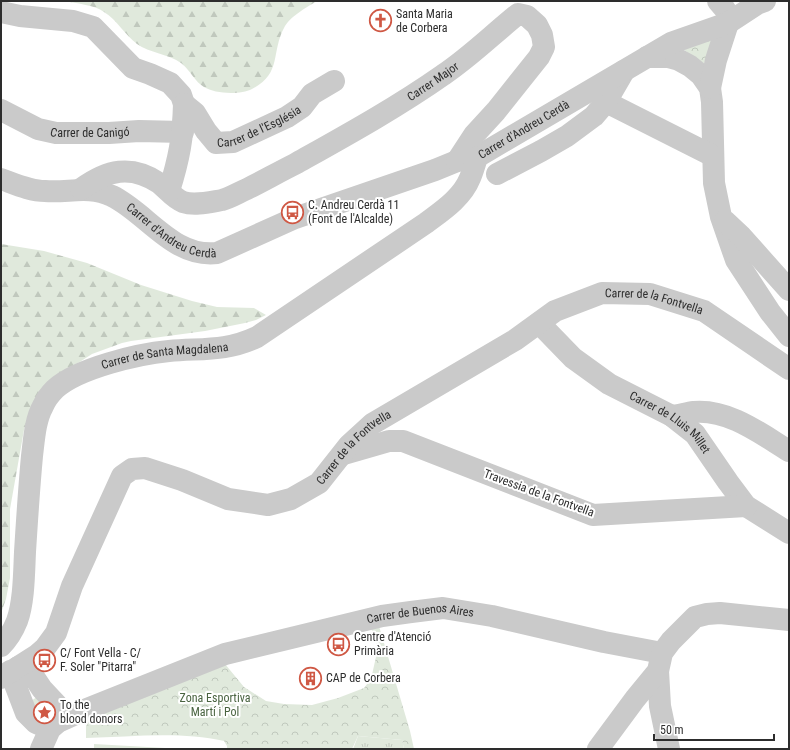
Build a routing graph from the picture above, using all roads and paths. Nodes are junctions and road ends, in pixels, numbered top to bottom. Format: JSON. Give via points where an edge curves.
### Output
{"nodes":[{"id":1,"x":718,"y":1,"type":"edge"},
{"id":2,"x":765,"y":1,"type":"edge"},
{"id":3,"x":1,"y":12,"type":"edge"},
{"id":4,"x":728,"y":23,"type":"junction"},
{"id":5,"x":647,"y":57,"type":"junction"},
{"id":6,"x":626,"y":69,"type":"junction"},
{"id":7,"x":334,"y":81,"type":"dead end"},
{"id":8,"x":710,"y":88,"type":"junction"},
{"id":9,"x":606,"y":102,"type":"junction"},
{"id":10,"x":184,"y":104,"type":"junction"},
{"id":11,"x":1,"y":110,"type":"edge"},
{"id":12,"x":183,"y":132,"type":"junction"},
{"id":13,"x":713,"y":156,"type":"junction"},
{"id":14,"x":467,"y":159,"type":"junction"},
{"id":15,"x":497,"y":174,"type":"dead end"},
{"id":16,"x":1,"y":179,"type":"edge"},
{"id":17,"x":81,"y":189,"type":"junction"},
{"id":18,"x":169,"y":191,"type":"junction"},
{"id":19,"x":721,"y":217,"type":"junction"},
{"id":20,"x":789,"y":290,"type":"edge"},
{"id":21,"x":539,"y":323,"type":"junction"},
{"id":22,"x":789,"y":336,"type":"edge"},
{"id":23,"x":789,"y":369,"type":"edge"},
{"id":24,"x":672,"y":416,"type":"junction"},
{"id":25,"x":789,"y":451,"type":"edge"},
{"id":26,"x":341,"y":455,"type":"junction"},
{"id":27,"x":746,"y":506,"type":"junction"},
{"id":28,"x":789,"y":533,"type":"edge"},
{"id":29,"x":789,"y":620,"type":"edge"},
{"id":30,"x":1,"y":646,"type":"edge"},
{"id":31,"x":38,"y":655,"type":"junction"},
{"id":32,"x":660,"y":662,"type":"junction"},
{"id":33,"x":10,"y":672,"type":"edge"},
{"id":34,"x":36,"y":680,"type":"junction"},
{"id":35,"x":634,"y":699,"type":"junction"},
{"id":36,"x":660,"y":706,"type":"junction"},
{"id":37,"x":54,"y":726,"type":"junction"},
{"id":38,"x":41,"y":749,"type":"edge"},
{"id":39,"x":598,"y":749,"type":"edge"},
{"id":40,"x":668,"y":749,"type":"edge"}],
"edges":[{"from":1,"to":4,"type":"street","via":[[728,14]]},
{"from":2,"to":4,"type":"street"},
{"from":3,"to":10,"type":"street","via":[[73,21],[93,27],[133,68],[170,83],[181,95]]},
{"from":4,"to":5,"type":"street","via":[[671,43]]},
{"from":4,"to":8,"type":"street"},
{"from":5,"to":6,"type":"street","name":"Carrer d'Andreu Cerdà"},
{"from":5,"to":8,"type":"street","name":"Carrer d'Andreu Cerdà","via":[[679,60],[701,75]]},
{"from":6,"to":9,"type":"street"},
{"from":6,"to":14,"type":"street","name":"Carrer d'Andreu Cerdà"},
{"from":7,"to":10,"type":"street","name":"Carrer de l'Església","via":[[312,94],[302,106],[287,117],[233,142],[216,143],[195,113]]},
{"from":8,"to":13,"type":"street"},
{"from":9,"to":13,"type":"street"},
{"from":9,"to":15,"type":"street","via":[[594,116],[567,136]]},
{"from":10,"to":12,"type":"street"},
{"from":11,"to":12,"type":"street","name":"Carrer de Canigó","via":[[38,129],[56,133]]},
{"from":12,"to":18,"type":"street"},
{"from":13,"to":19,"type":"street","via":[[714,183]]},
{"from":14,"to":17,"type":"street","name":"Carrer d'Andreu Cerdà","via":[[295,218],[216,254],[197,253],[172,241],[112,196]]},
{"from":14,"to":18,"type":"street","name":"Carrer Major","via":[[474,135],[539,57],[544,47],[537,25],[527,16],[518,14],[443,75],[390,109],[268,179],[227,199],[203,204],[184,202]]},
{"from":14,"to":30,"type":"street","name":"Carrer de Santa Magdalena","via":[[467,184],[444,209],[257,337],[212,350],[170,351],[141,356],[67,380],[48,396],[36,424],[29,487],[24,585],[17,620],[9,638]]},
{"from":16,"to":17,"type":"street","name":"Carrer d'Andreu Cerdà","via":[[44,192]]},
{"from":17,"to":18,"type":"street","via":[[94,179],[111,172],[130,172],[148,177]]},
{"from":19,"to":20,"type":"street"},
{"from":19,"to":22,"type":"street","via":[[736,260]]},
{"from":21,"to":23,"type":"street","name":"Carrer de la Fontvella","via":[[556,311],[602,293],[650,294],[704,312]]},
{"from":21,"to":24,"type":"street","name":"Carrer de Lluis Millet","via":[[573,358],[609,384]]},
{"from":21,"to":26,"type":"street","name":"Carrer de la Fontvella","via":[[515,340],[372,424]]},
{"from":24,"to":25,"type":"street","via":[[695,412],[717,415],[741,423]]},
{"from":24,"to":27,"type":"street","name":"Carrer de Lluis Millet","via":[[695,434]]},
{"from":26,"to":27,"type":"street","name":"Travessia de la Fontvella","via":[[389,441],[403,441],[593,515]]},
{"from":26,"to":31,"type":"street","name":"Carrer de la Fontvella","via":[[318,483],[291,498],[268,506],[228,498],[145,468],[132,469],[122,476],[72,586],[56,633]]},
{"from":27,"to":28,"type":"street","name":"Carrer de Lluis Millet"},
{"from":29,"to":32,"type":"street","via":[[732,614],[707,614],[695,617],[670,641]]},
{"from":31,"to":33,"type":"street","name":"Carrer de la Fontvella"},
{"from":31,"to":34,"type":"street"},
{"from":32,"to":35,"type":"street"},
{"from":32,"to":36,"type":"street"},
{"from":32,"to":37,"type":"street","name":"Carrer de Buenos Aires","via":[[604,642],[492,616],[443,608],[382,616],[225,654],[87,709]]},
{"from":33,"to":34,"type":"street"},
{"from":33,"to":37,"type":"street","via":[[26,713],[36,723]]},
{"from":34,"to":37,"type":"street","via":[[57,705]]},
{"from":35,"to":36,"type":"street"},
{"from":35,"to":39,"type":"street"},
{"from":36,"to":40,"type":"street"},
{"from":37,"to":38,"type":"street"}]}
